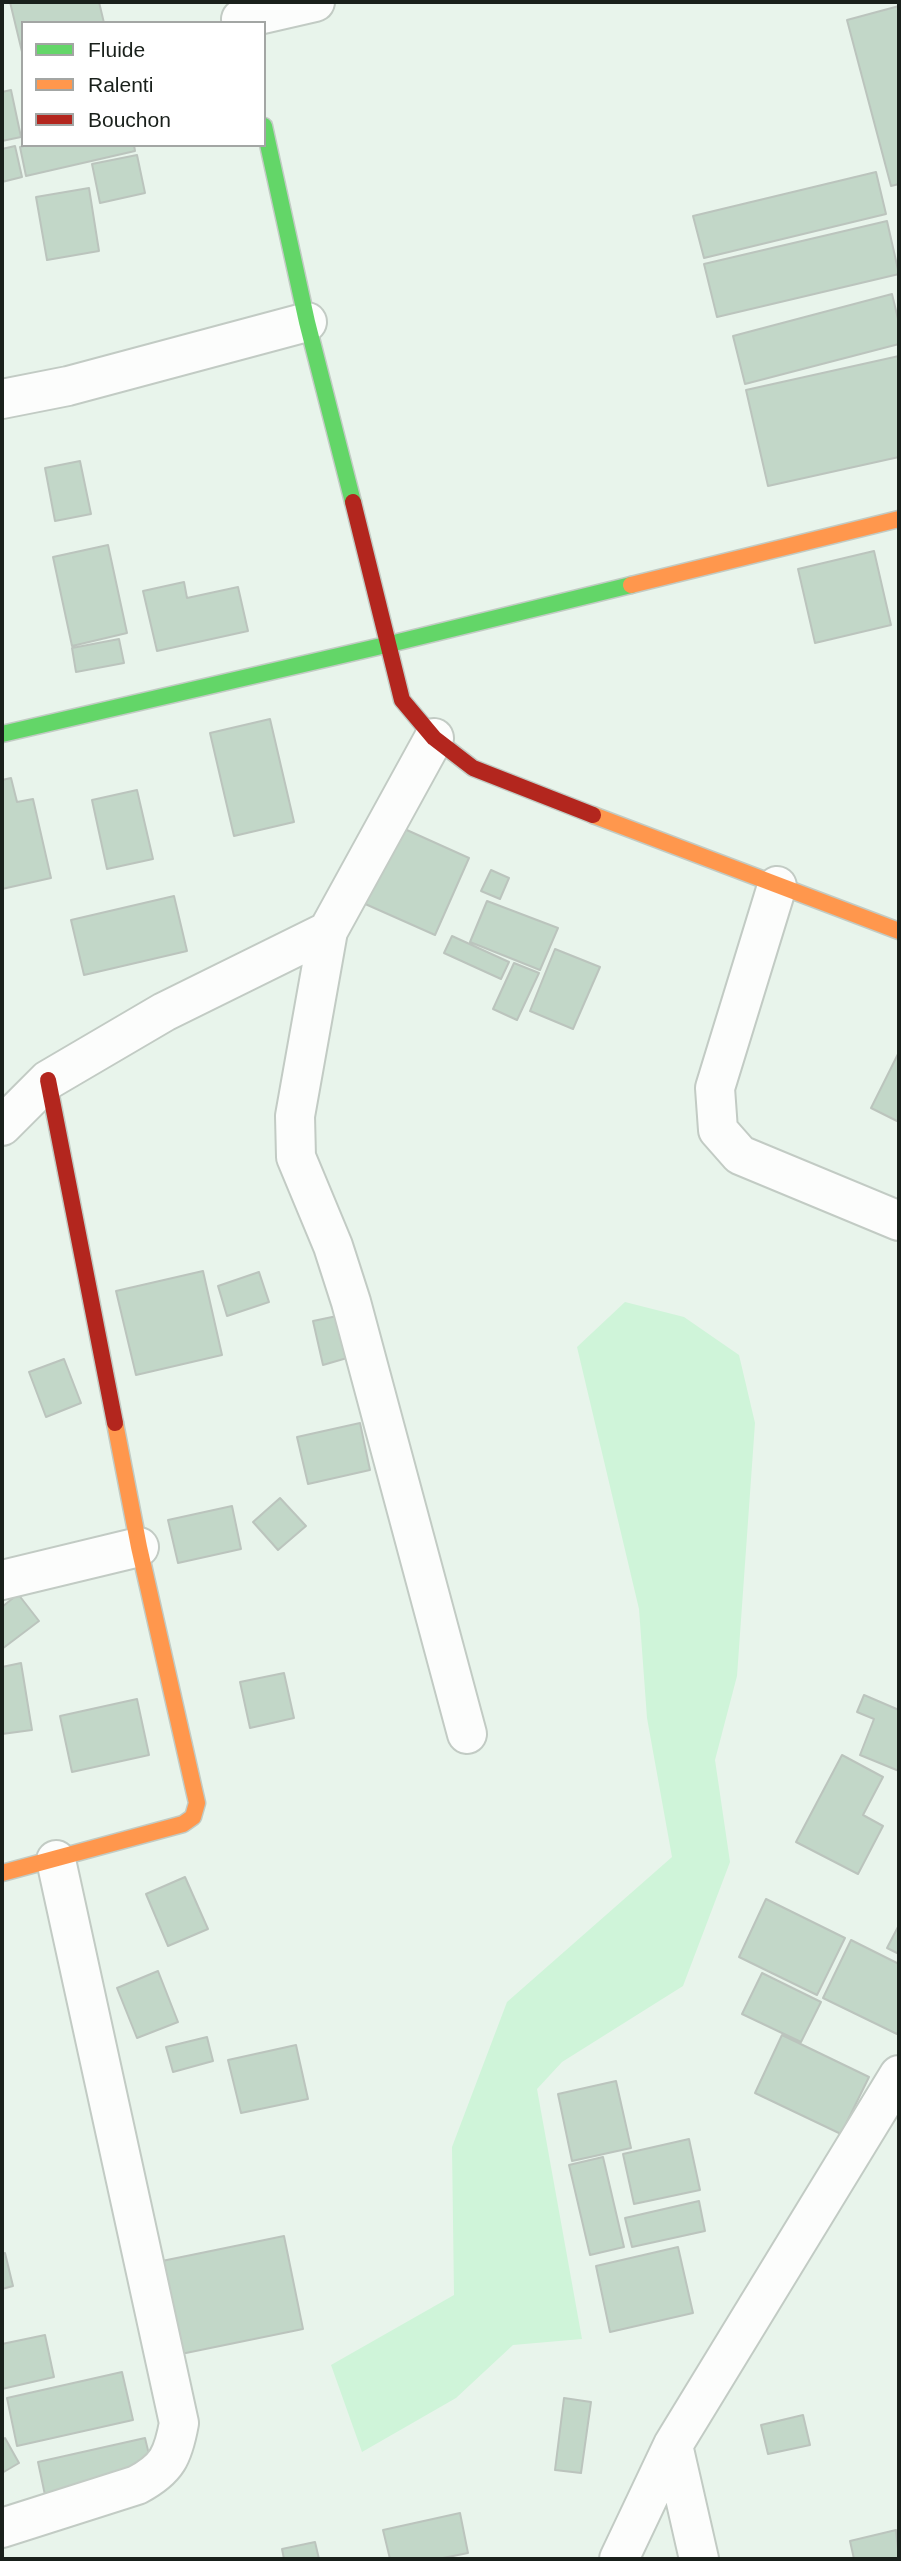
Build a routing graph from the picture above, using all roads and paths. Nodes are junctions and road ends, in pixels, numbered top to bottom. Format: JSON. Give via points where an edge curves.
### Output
{"nodes":[{"id":1,"x":315,"y":2,"type":"edge"},
{"id":2,"x":240,"y":14,"type":"edge"},
{"id":3,"x":266,"y":135,"type":"edge"},
{"id":4,"x":307,"y":322,"type":"junction"},
{"id":5,"x":2,"y":399,"type":"edge"},
{"id":6,"x":899,"y":519,"type":"edge"},
{"id":7,"x":390,"y":643,"type":"junction"},
{"id":8,"x":2,"y":734,"type":"edge"},
{"id":9,"x":435,"y":738,"type":"junction"},
{"id":10,"x":777,"y":886,"type":"junction"},
{"id":11,"x":328,"y":931,"type":"junction"},
{"id":12,"x":899,"y":931,"type":"edge"},
{"id":13,"x":48,"y":1080,"type":"junction"},
{"id":14,"x":2,"y":1126,"type":"edge"},
{"id":15,"x":899,"y":1220,"type":"edge"},
{"id":16,"x":139,"y":1547,"type":"junction"},
{"id":17,"x":2,"y":1580,"type":"edge"},
{"id":18,"x":467,"y":1734,"type":"dead end"},
{"id":19,"x":56,"y":1860,"type":"junction"},
{"id":20,"x":2,"y":1872,"type":"edge"},
{"id":21,"x":899,"y":2077,"type":"edge"},
{"id":22,"x":673,"y":2445,"type":"junction"},
{"id":23,"x":2,"y":2528,"type":"edge"},
{"id":24,"x":619,"y":2559,"type":"edge"},
{"id":25,"x":699,"y":2559,"type":"edge"}],
"edges":[{"from":1,"to":2,"type":"street"},
{"from":3,"to":4,"type":"street"},
{"from":4,"to":5,"type":"street","via":[[68,386]]},
{"from":4,"to":7,"type":"street"},
{"from":6,"to":7,"type":"street"},
{"from":7,"to":8,"type":"street"},
{"from":7,"to":9,"type":"street","via":[[402,700]]},
{"from":9,"to":10,"type":"street","via":[[473,768]]},
{"from":9,"to":11,"type":"street"},
{"from":10,"to":12,"type":"street"},
{"from":10,"to":15,"type":"street","via":[[715,1088],[718,1130],[740,1155]]},
{"from":11,"to":13,"type":"street","via":[[164,1012]]},
{"from":11,"to":18,"type":"street","via":[[295,1116],[296,1157],[351,1302]]},
{"from":13,"to":14,"type":"street"},
{"from":13,"to":16,"type":"street"},
{"from":16,"to":17,"type":"street"},
{"from":16,"to":19,"type":"street","via":[[197,1803],[193,1817],[183,1824]]},
{"from":19,"to":20,"type":"street"},
{"from":19,"to":23,"type":"street","via":[[178,2423],[175,2442],[157,2474],[137,2485]]},
{"from":21,"to":22,"type":"street"},
{"from":22,"to":24,"type":"street"},
{"from":22,"to":25,"type":"street"}]}
